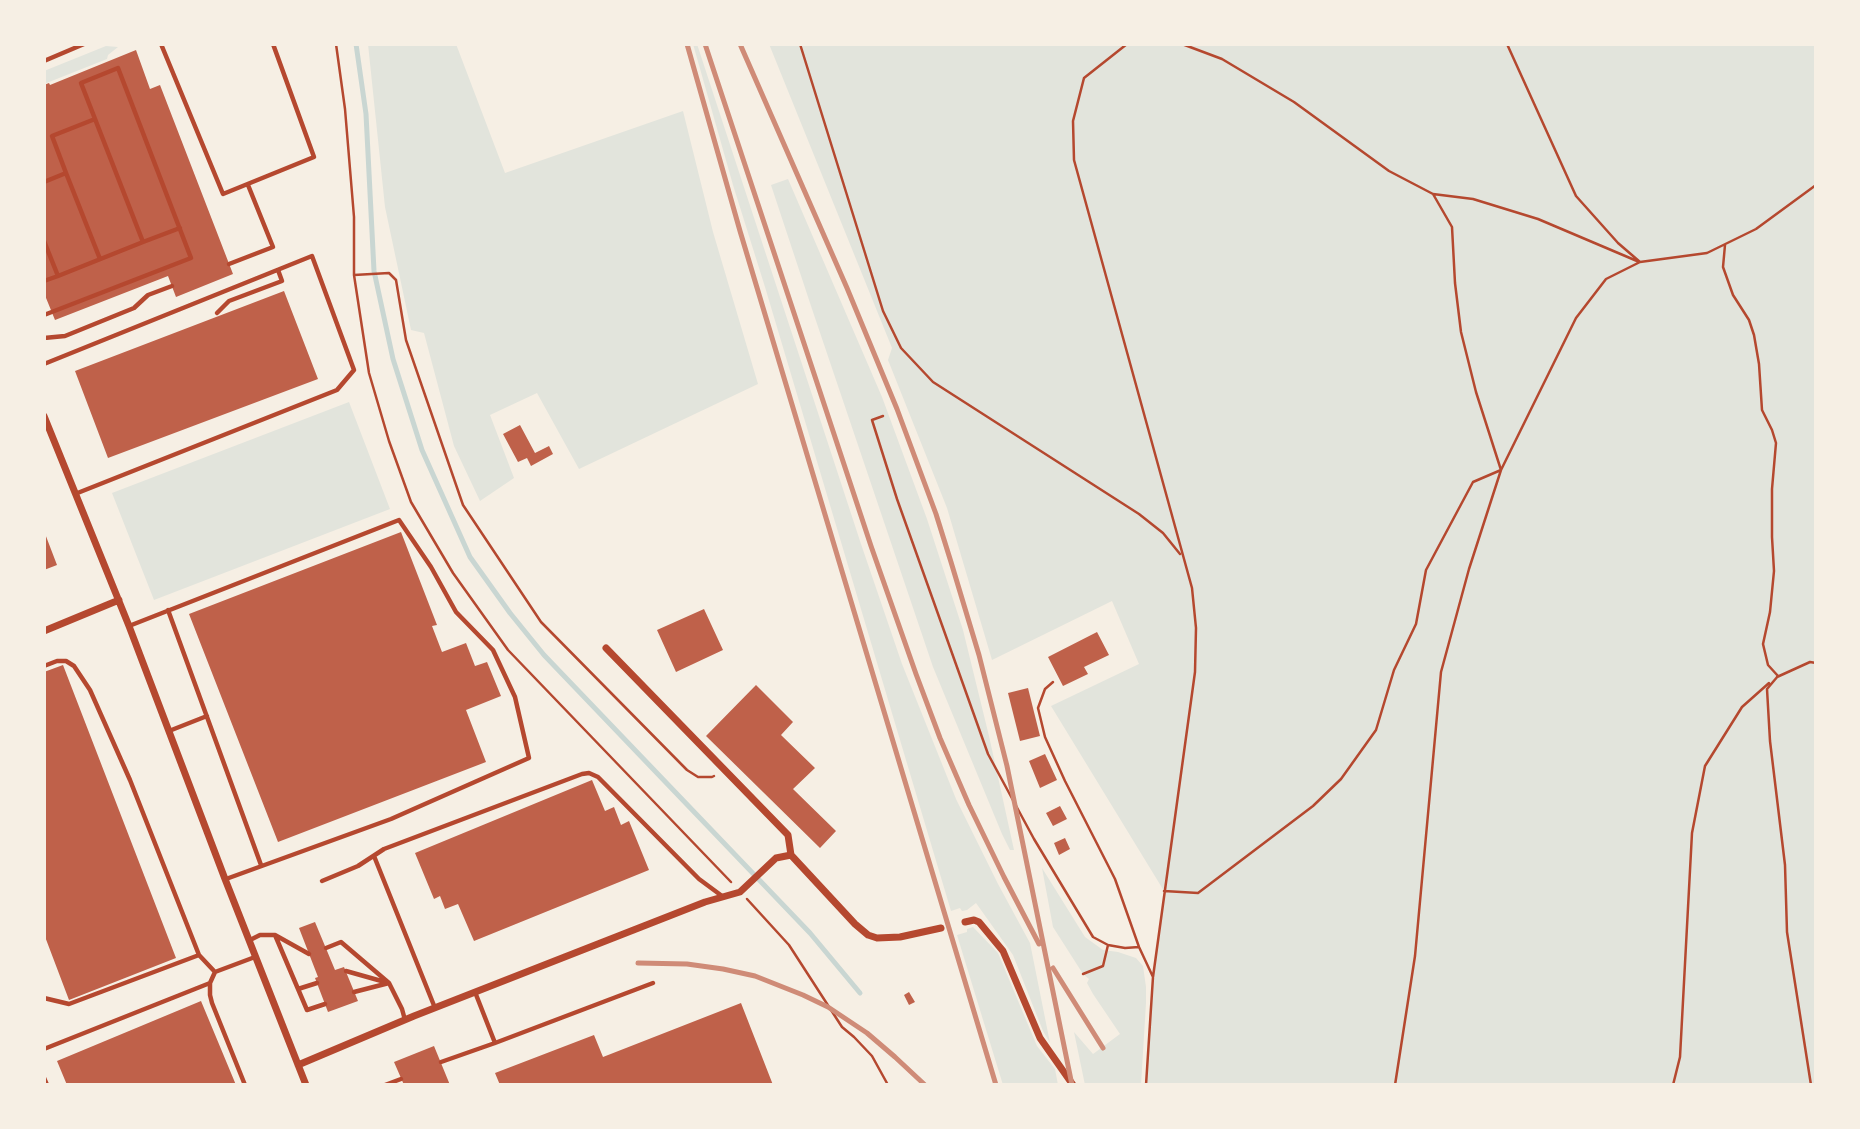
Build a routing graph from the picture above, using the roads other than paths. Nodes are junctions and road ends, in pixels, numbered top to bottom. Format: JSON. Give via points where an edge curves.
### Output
{"nodes":[{"id":1,"x":85,"y":44,"type":"edge"},
{"id":2,"x":161,"y":44,"type":"edge"},
{"id":3,"x":273,"y":44,"type":"edge"},
{"id":4,"x":44,"y":61,"type":"edge"},
{"id":5,"x":95,"y":119,"type":"junction"},
{"id":6,"x":66,"y":173,"type":"junction"},
{"id":7,"x":44,"y":181,"type":"edge"},
{"id":8,"x":247,"y":185,"type":"junction"},
{"id":9,"x":180,"y":228,"type":"junction"},
{"id":10,"x":44,"y":240,"type":"edge"},
{"id":11,"x":143,"y":242,"type":"junction"},
{"id":12,"x":100,"y":259,"type":"junction"},
{"id":13,"x":229,"y":264,"type":"dead end"},
{"id":14,"x":278,"y":270,"type":"junction"},
{"id":15,"x":58,"y":276,"type":"junction"},
{"id":16,"x":44,"y":281,"type":"edge"},
{"id":17,"x":172,"y":286,"type":"dead end"},
{"id":18,"x":217,"y":313,"type":"dead end"},
{"id":19,"x":44,"y":315,"type":"edge"},
{"id":20,"x":44,"y":338,"type":"edge"},
{"id":21,"x":44,"y":364,"type":"edge"},
{"id":22,"x":44,"y":416,"type":"edge"},
{"id":23,"x":75,"y":494,"type":"junction"},
{"id":24,"x":119,"y":600,"type":"junction"},
{"id":25,"x":168,"y":610,"type":"junction"},
{"id":26,"x":129,"y":626,"type":"junction"},
{"id":27,"x":44,"y":631,"type":"edge"},
{"id":28,"x":606,"y":648,"type":"dead end"},
{"id":29,"x":44,"y":666,"type":"edge"},
{"id":30,"x":207,"y":716,"type":"junction"},
{"id":31,"x":169,"y":731,"type":"junction"},
{"id":32,"x":790,"y":855,"type":"junction"},
{"id":33,"x":374,"y":856,"type":"junction"},
{"id":34,"x":261,"y":865,"type":"junction"},
{"id":35,"x":225,"y":879,"type":"junction"},
{"id":36,"x":322,"y":881,"type":"dead end"},
{"id":37,"x":723,"y":897,"type":"junction"},
{"id":38,"x":965,"y":922,"type":"dead end"},
{"id":39,"x":941,"y":928,"type":"dead end"},
{"id":40,"x":275,"y":935,"type":"junction"},
{"id":41,"x":249,"y":940,"type":"junction"},
{"id":42,"x":326,"y":948,"type":"dead end"},
{"id":43,"x":309,"y":954,"type":"dead end"},
{"id":44,"x":199,"y":955,"type":"junction"},
{"id":45,"x":255,"y":957,"type":"junction"},
{"id":46,"x":346,"y":971,"type":"dead end"},
{"id":47,"x":215,"y":972,"type":"junction"},
{"id":48,"x":211,"y":983,"type":"junction"},
{"id":49,"x":317,"y":983,"type":"dead end"},
{"id":50,"x":389,"y":983,"type":"junction"},
{"id":51,"x":653,"y":983,"type":"dead end"},
{"id":52,"x":298,"y":989,"type":"junction"},
{"id":53,"x":354,"y":992,"type":"dead end"},
{"id":54,"x":475,"y":992,"type":"junction"},
{"id":55,"x":44,"y":998,"type":"edge"},
{"id":56,"x":325,"y":1004,"type":"dead end"},
{"id":57,"x":436,"y":1008,"type":"junction"},
{"id":58,"x":405,"y":1020,"type":"junction"},
{"id":59,"x":495,"y":1043,"type":"junction"},
{"id":60,"x":44,"y":1049,"type":"edge"},
{"id":61,"x":441,"y":1062,"type":"dead end"},
{"id":62,"x":298,"y":1065,"type":"junction"},
{"id":63,"x":44,"y":1078,"type":"edge"},
{"id":64,"x":401,"y":1079,"type":"dead end"},
{"id":65,"x":47,"y":1085,"type":"edge"},
{"id":66,"x":244,"y":1085,"type":"edge"},
{"id":67,"x":306,"y":1085,"type":"edge"},
{"id":68,"x":385,"y":1085,"type":"edge"},
{"id":69,"x":1073,"y":1085,"type":"edge"}],
"edges":[{"from":1,"to":4,"type":"lane"},
{"from":2,"to":8,"type":"lane","via":[[223,194]]},
{"from":3,"to":8,"type":"lane","via":[[314,157]]},
{"from":5,"to":6,"type":"lane","via":[[52,136]]},
{"from":5,"to":9,"type":"lane","via":[[81,83],[118,68]]},
{"from":5,"to":11,"type":"lane"},
{"from":6,"to":7,"type":"lane"},
{"from":6,"to":12,"type":"lane"},
{"from":8,"to":13,"type":"lane","via":[[273,247]]},
{"from":9,"to":11,"type":"lane"},
{"from":9,"to":19,"type":"lane","via":[[191,258]]},
{"from":10,"to":15,"type":"lane"},
{"from":11,"to":12,"type":"lane"},
{"from":12,"to":15,"type":"lane"},
{"from":14,"to":18,"type":"lane","via":[[282,281],[229,301]]},
{"from":14,"to":21,"type":"lane"},
{"from":14,"to":23,"type":"lane","via":[[312,256],[354,370],[337,390]]},
{"from":15,"to":16,"type":"lane"},
{"from":17,"to":20,"type":"lane","via":[[134,308],[65,336]]},
{"from":22,"to":23,"type":"street"},
{"from":23,"to":24,"type":"street"},
{"from":24,"to":26,"type":"street"},
{"from":24,"to":27,"type":"street"},
{"from":25,"to":26,"type":"lane"},
{"from":25,"to":30,"type":"lane"},
{"from":25,"to":34,"type":"lane","via":[[399,520],[456,612],[493,650],[515,697],[529,758],[391,819]]},
{"from":26,"to":31,"type":"street"},
{"from":28,"to":32,"type":"street","via":[[788,835]]},
{"from":29,"to":44,"type":"lane","via":[[61,660],[70,663],[90,690]]},
{"from":30,"to":31,"type":"lane"},
{"from":30,"to":34,"type":"lane"},
{"from":31,"to":35,"type":"street"},
{"from":32,"to":37,"type":"street","via":[[776,858],[743,889]]},
{"from":32,"to":39,"type":"street","via":[[868,935],[900,937]]},
{"from":33,"to":36,"type":"lane"},
{"from":33,"to":37,"type":"lane","via":[[589,773]]},
{"from":33,"to":57,"type":"lane"},
{"from":34,"to":35,"type":"lane"},
{"from":35,"to":41,"type":"street"},
{"from":37,"to":54,"type":"street"},
{"from":38,"to":69,"type":"street","via":[[979,922],[1003,951],[1040,1038]]},
{"from":40,"to":41,"type":"lane"},
{"from":40,"to":43,"type":"lane"},
{"from":40,"to":52,"type":"lane"},
{"from":41,"to":45,"type":"street"},
{"from":42,"to":50,"type":"lane","via":[[341,942]]},
{"from":44,"to":47,"type":"lane"},
{"from":44,"to":55,"type":"lane","via":[[69,1004]]},
{"from":45,"to":47,"type":"lane"},
{"from":45,"to":62,"type":"street"},
{"from":46,"to":50,"type":"lane"},
{"from":47,"to":48,"type":"lane"},
{"from":48,"to":60,"type":"lane"},
{"from":48,"to":66,"type":"lane","via":[[212,1003]]},
{"from":49,"to":52,"type":"lane"},
{"from":50,"to":53,"type":"lane"},
{"from":50,"to":58,"type":"lane"},
{"from":51,"to":59,"type":"lane"},
{"from":52,"to":56,"type":"lane","via":[[307,1010]]},
{"from":54,"to":57,"type":"street"},
{"from":54,"to":59,"type":"lane"},
{"from":57,"to":58,"type":"street"},
{"from":58,"to":62,"type":"street"},
{"from":59,"to":61,"type":"lane"},
{"from":62,"to":67,"type":"street"},
{"from":63,"to":65,"type":"lane"},
{"from":64,"to":68,"type":"lane"}]}
